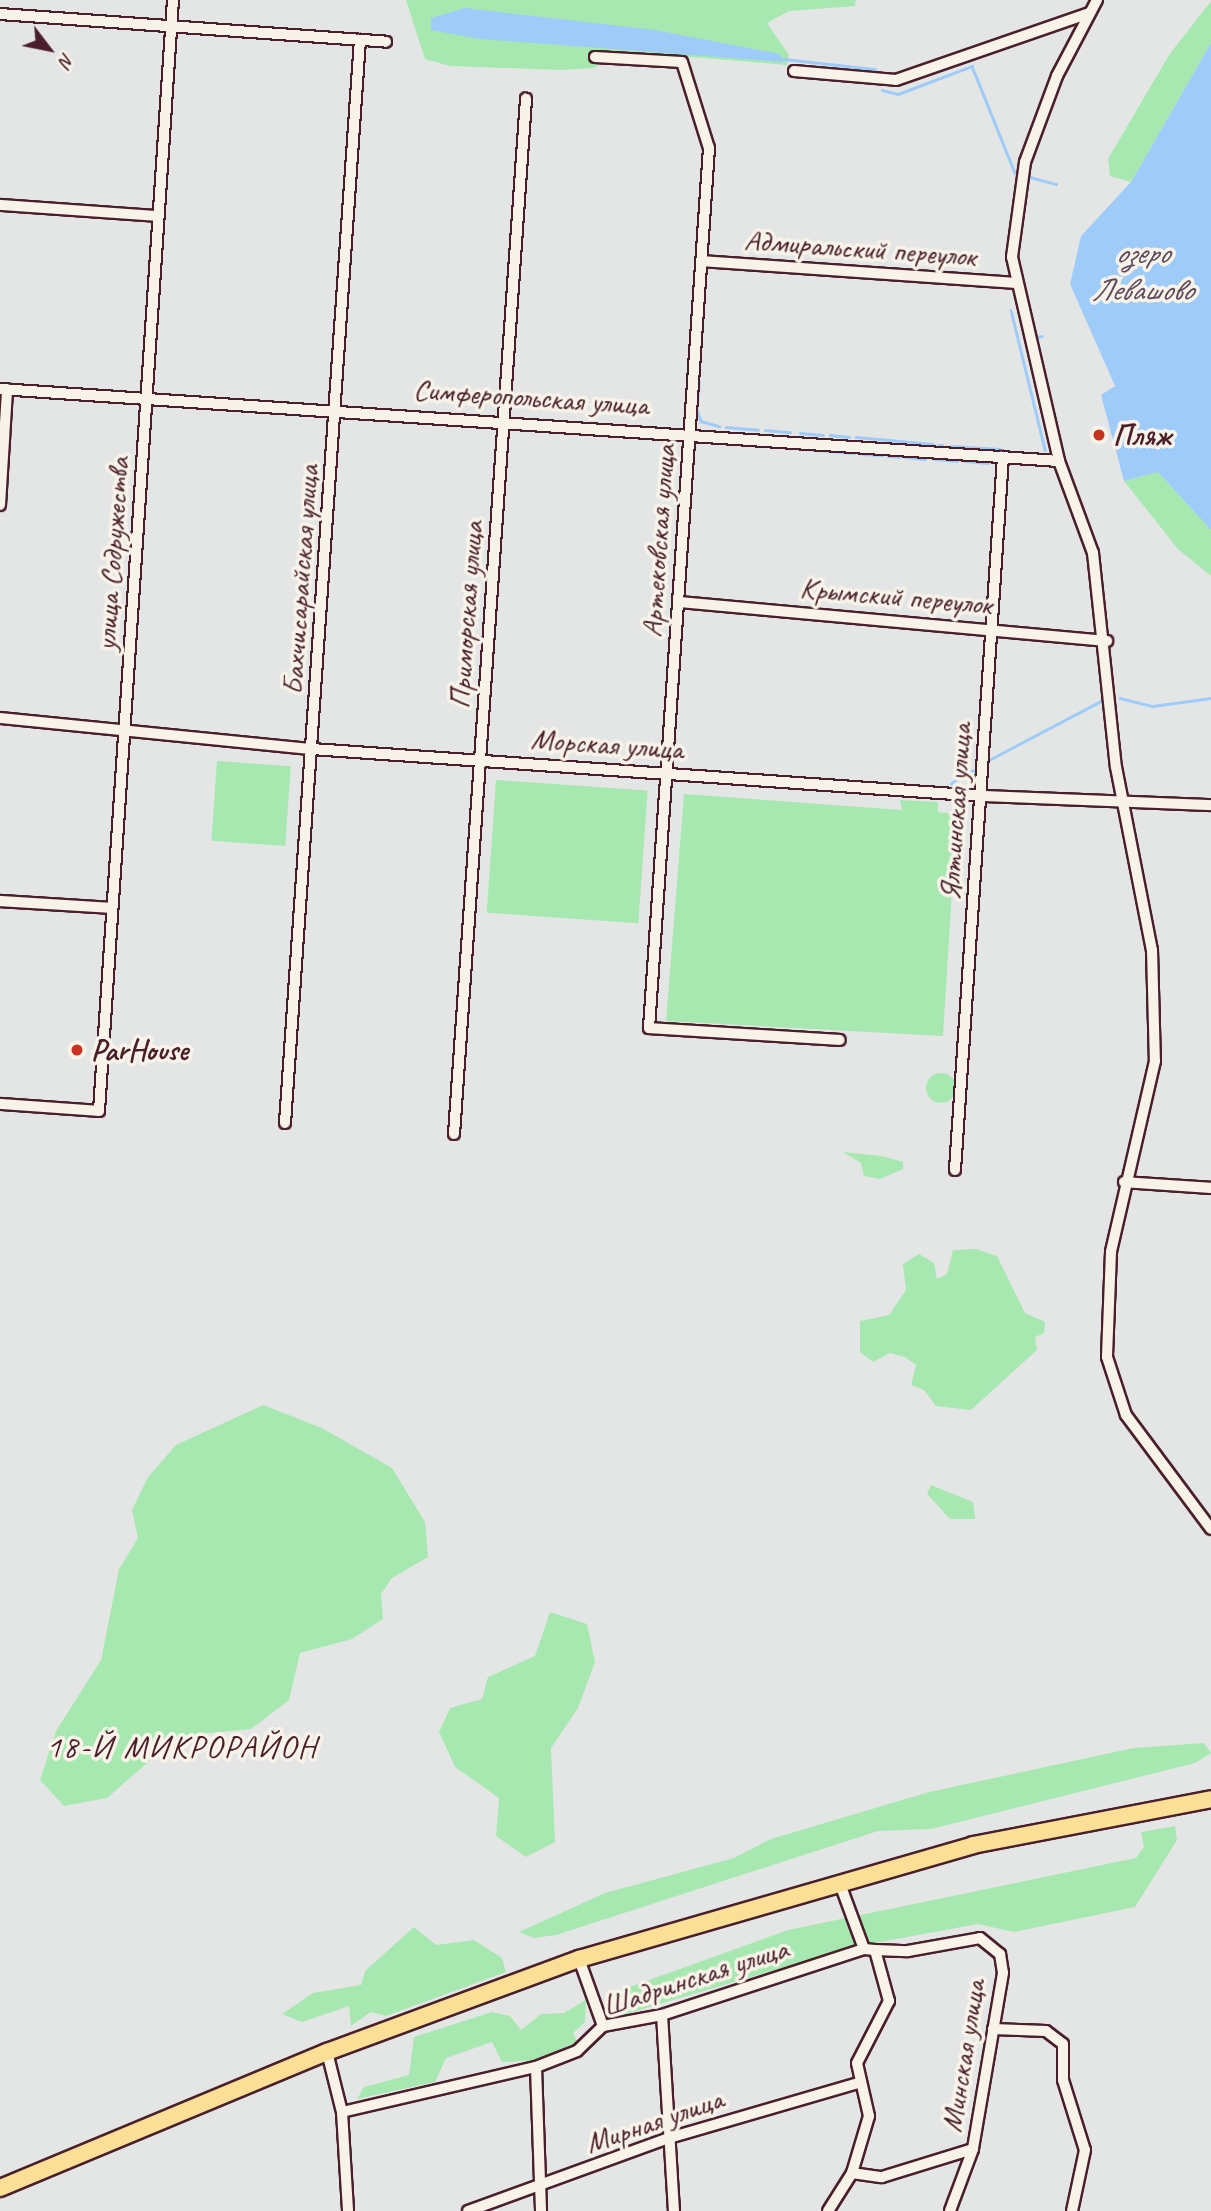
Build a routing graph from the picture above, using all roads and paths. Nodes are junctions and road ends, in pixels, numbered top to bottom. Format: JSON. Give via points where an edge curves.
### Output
{"nodes":[{"id":1,"x":173,"y":0,"type":"edge"},
{"id":2,"x":1097,"y":0,"type":"edge"},
{"id":3,"x":1089,"y":13,"type":"junction"},
{"id":4,"x":0,"y":14,"type":"edge"},
{"id":5,"x":171,"y":26,"type":"junction"},
{"id":6,"x":360,"y":40,"type":"junction"},
{"id":7,"x":386,"y":41,"type":"dead end"},
{"id":8,"x":595,"y":57,"type":"dead end"},
{"id":9,"x":794,"y":71,"type":"dead end"},
{"id":10,"x":526,"y":99,"type":"dead end"},
{"id":11,"x":0,"y":205,"type":"edge"},
{"id":12,"x":159,"y":216,"type":"junction"},
{"id":13,"x":702,"y":261,"type":"junction"},
{"id":14,"x":1015,"y":283,"type":"junction"},
{"id":15,"x":4,"y":389,"type":"edge"},
{"id":16,"x":146,"y":397,"type":"junction"},
{"id":17,"x":336,"y":410,"type":"junction"},
{"id":18,"x":504,"y":419,"type":"junction"},
{"id":19,"x":690,"y":432,"type":"junction"},
{"id":20,"x":1003,"y":457,"type":"junction"},
{"id":21,"x":1059,"y":461,"type":"junction"},
{"id":22,"x":0,"y":505,"type":"edge"},
{"id":23,"x":679,"y":602,"type":"junction"},
{"id":24,"x":990,"y":628,"type":"junction"},
{"id":25,"x":1107,"y":641,"type":"junction"},
{"id":26,"x":0,"y":718,"type":"edge"},
{"id":27,"x":126,"y":732,"type":"junction"},
{"id":28,"x":312,"y":749,"type":"junction"},
{"id":29,"x":481,"y":760,"type":"junction"},
{"id":30,"x":666,"y":773,"type":"junction"},
{"id":31,"x":983,"y":796,"type":"junction"},
{"id":32,"x":1123,"y":803,"type":"junction"},
{"id":33,"x":1211,"y":805,"type":"edge"},
{"id":34,"x":0,"y":901,"type":"edge"},
{"id":35,"x":112,"y":908,"type":"junction"},
{"id":36,"x":840,"y":1040,"type":"dead end"},
{"id":37,"x":0,"y":1104,"type":"edge"},
{"id":38,"x":285,"y":1123,"type":"dead end"},
{"id":39,"x":454,"y":1134,"type":"dead end"},
{"id":40,"x":955,"y":1170,"type":"dead end"},
{"id":41,"x":1124,"y":1182,"type":"junction"},
{"id":42,"x":1211,"y":1188,"type":"edge"},
{"id":43,"x":1211,"y":1529,"type":"edge"},
{"id":44,"x":1211,"y":1799,"type":"edge"},
{"id":45,"x":839,"y":1880,"type":"junction"},
{"id":46,"x":869,"y":1949,"type":"junction"},
{"id":47,"x":579,"y":1959,"type":"junction"},
{"id":48,"x":662,"y":2015,"type":"junction"},
{"id":49,"x":603,"y":2026,"type":"junction"},
{"id":50,"x":993,"y":2029,"type":"junction"},
{"id":51,"x":327,"y":2052,"type":"junction"},
{"id":52,"x":536,"y":2067,"type":"junction"},
{"id":53,"x":858,"y":2083,"type":"junction"},
{"id":54,"x":342,"y":2112,"type":"junction"},
{"id":55,"x":669,"y":2138,"type":"junction"},
{"id":56,"x":973,"y":2150,"type":"junction"},
{"id":57,"x":852,"y":2173,"type":"junction"},
{"id":58,"x":539,"y":2187,"type":"junction"},
{"id":59,"x":0,"y":2189,"type":"edge"},
{"id":60,"x":348,"y":2211,"type":"edge"},
{"id":61,"x":468,"y":2211,"type":"edge"},
{"id":62,"x":541,"y":2211,"type":"edge"},
{"id":63,"x":674,"y":2211,"type":"edge"},
{"id":64,"x":828,"y":2211,"type":"edge"},
{"id":65,"x":950,"y":2211,"type":"edge"},
{"id":66,"x":1072,"y":2211,"type":"edge"}],
"edges":[{"from":1,"to":5,"type":"street","name":"улица Содружества"},
{"from":2,"to":3,"type":"street"},
{"from":3,"to":9,"type":"street","via":[[896,80]]},
{"from":3,"to":14,"type":"street","via":[[1025,162],[1014,202]]},
{"from":4,"to":5,"type":"street"},
{"from":5,"to":6,"type":"street"},
{"from":5,"to":12,"type":"street","name":"улица Содружества"},
{"from":6,"to":7,"type":"street"},
{"from":6,"to":17,"type":"street","name":"Бахчисарайская улица"},
{"from":8,"to":13,"type":"street","name":"Артековская улица","via":[[682,62],[709,148]]},
{"from":10,"to":18,"type":"street","name":"Приморская улица"},
{"from":11,"to":12,"type":"street"},
{"from":12,"to":16,"type":"street","name":"улица Содружества"},
{"from":13,"to":14,"type":"street","name":"Адмиральский переулок"},
{"from":13,"to":19,"type":"street","name":"Артековская улица"},
{"from":14,"to":21,"type":"street"},
{"from":15,"to":16,"type":"street","name":"Симферопольская улица"},
{"from":15,"to":22,"type":"street"},
{"from":16,"to":17,"type":"street","name":"Симферопольская улица"},
{"from":16,"to":27,"type":"street","name":"улица Содружества"},
{"from":17,"to":18,"type":"street","name":"Симферопольская улица"},
{"from":17,"to":28,"type":"street","name":"Бахчисарайская улица"},
{"from":18,"to":19,"type":"street","name":"Симферопольская улица"},
{"from":18,"to":29,"type":"street","name":"Приморская улица"},
{"from":19,"to":20,"type":"street","name":"Симферопольская улица"},
{"from":19,"to":23,"type":"street","name":"Артековская улица"},
{"from":20,"to":21,"type":"street","name":"Симферопольская улица"},
{"from":20,"to":24,"type":"street","name":"Ялтинская улица"},
{"from":21,"to":25,"type":"street","via":[[1093,553]]},
{"from":23,"to":24,"type":"street","name":"Крымский переулок"},
{"from":23,"to":30,"type":"street","name":"Артековская улица"},
{"from":24,"to":25,"type":"street","name":"Крымский переулок"},
{"from":24,"to":31,"type":"street","name":"Ялтинская улица"},
{"from":25,"to":32,"type":"street"},
{"from":26,"to":27,"type":"street","name":"Морская улица"},
{"from":27,"to":28,"type":"street","name":"Морская улица"},
{"from":27,"to":35,"type":"street","name":"улица Содружества"},
{"from":28,"to":29,"type":"street","name":"Морская улица"},
{"from":28,"to":38,"type":"street","name":"Бахчисарайская улица"},
{"from":29,"to":30,"type":"street","name":"Морская улица"},
{"from":29,"to":39,"type":"street","name":"Приморская улица"},
{"from":30,"to":31,"type":"street","name":"Морская улица"},
{"from":30,"to":36,"type":"street","name":"Артековская улица","via":[[649,1028]]},
{"from":31,"to":32,"type":"street","name":"Морская улица"},
{"from":31,"to":40,"type":"street","name":"Ялтинская улица"},
{"from":32,"to":33,"type":"street","name":"Морская улица"},
{"from":32,"to":41,"type":"street","via":[[1150,931],[1157,1025],[1155,1061]]},
{"from":34,"to":35,"type":"street"},
{"from":35,"to":37,"type":"street","name":"улица Содружества","via":[[99,1111]]},
{"from":41,"to":42,"type":"street"},
{"from":41,"to":43,"type":"street","via":[[1111,1252],[1107,1357],[1118,1400],[1153,1458]]},
{"from":44,"to":45,"type":"main road","via":[[1078,1821]]},
{"from":45,"to":46,"type":"street"},
{"from":45,"to":47,"type":"main road"},
{"from":46,"to":48,"type":"street","name":"Шадринская улица"},
{"from":46,"to":50,"type":"street","name":"Минская улица","via":[[908,1951],[980,1938],[994,1945],[1003,1973]]},
{"from":46,"to":53,"type":"street","via":[[889,2001],[858,2063]]},
{"from":47,"to":49,"type":"street"},
{"from":47,"to":51,"type":"main road"},
{"from":48,"to":49,"type":"street","name":"Шадринская улица"},
{"from":48,"to":55,"type":"street"},
{"from":49,"to":52,"type":"street","name":"Шадринская улица","via":[[577,2051]]},
{"from":50,"to":56,"type":"street","name":"Минская улица"},
{"from":50,"to":66,"type":"street","via":[[1046,2031],[1063,2044],[1063,2080],[1086,2150]]},
{"from":51,"to":54,"type":"street"},
{"from":51,"to":59,"type":"main road"},
{"from":52,"to":54,"type":"street","name":"Шадринская улица"},
{"from":52,"to":58,"type":"street"},
{"from":53,"to":55,"type":"street","name":"Мирная улица"},
{"from":53,"to":57,"type":"street","via":[[869,2116]]},
{"from":54,"to":60,"type":"street"},
{"from":55,"to":58,"type":"street","name":"Мирная улица"},
{"from":55,"to":63,"type":"street"},
{"from":56,"to":57,"type":"street","via":[[883,2177]]},
{"from":56,"to":65,"type":"street","name":"Минская улица"},
{"from":57,"to":64,"type":"street"},
{"from":58,"to":61,"type":"street","name":"Мирная улица"},
{"from":58,"to":62,"type":"street"}]}
